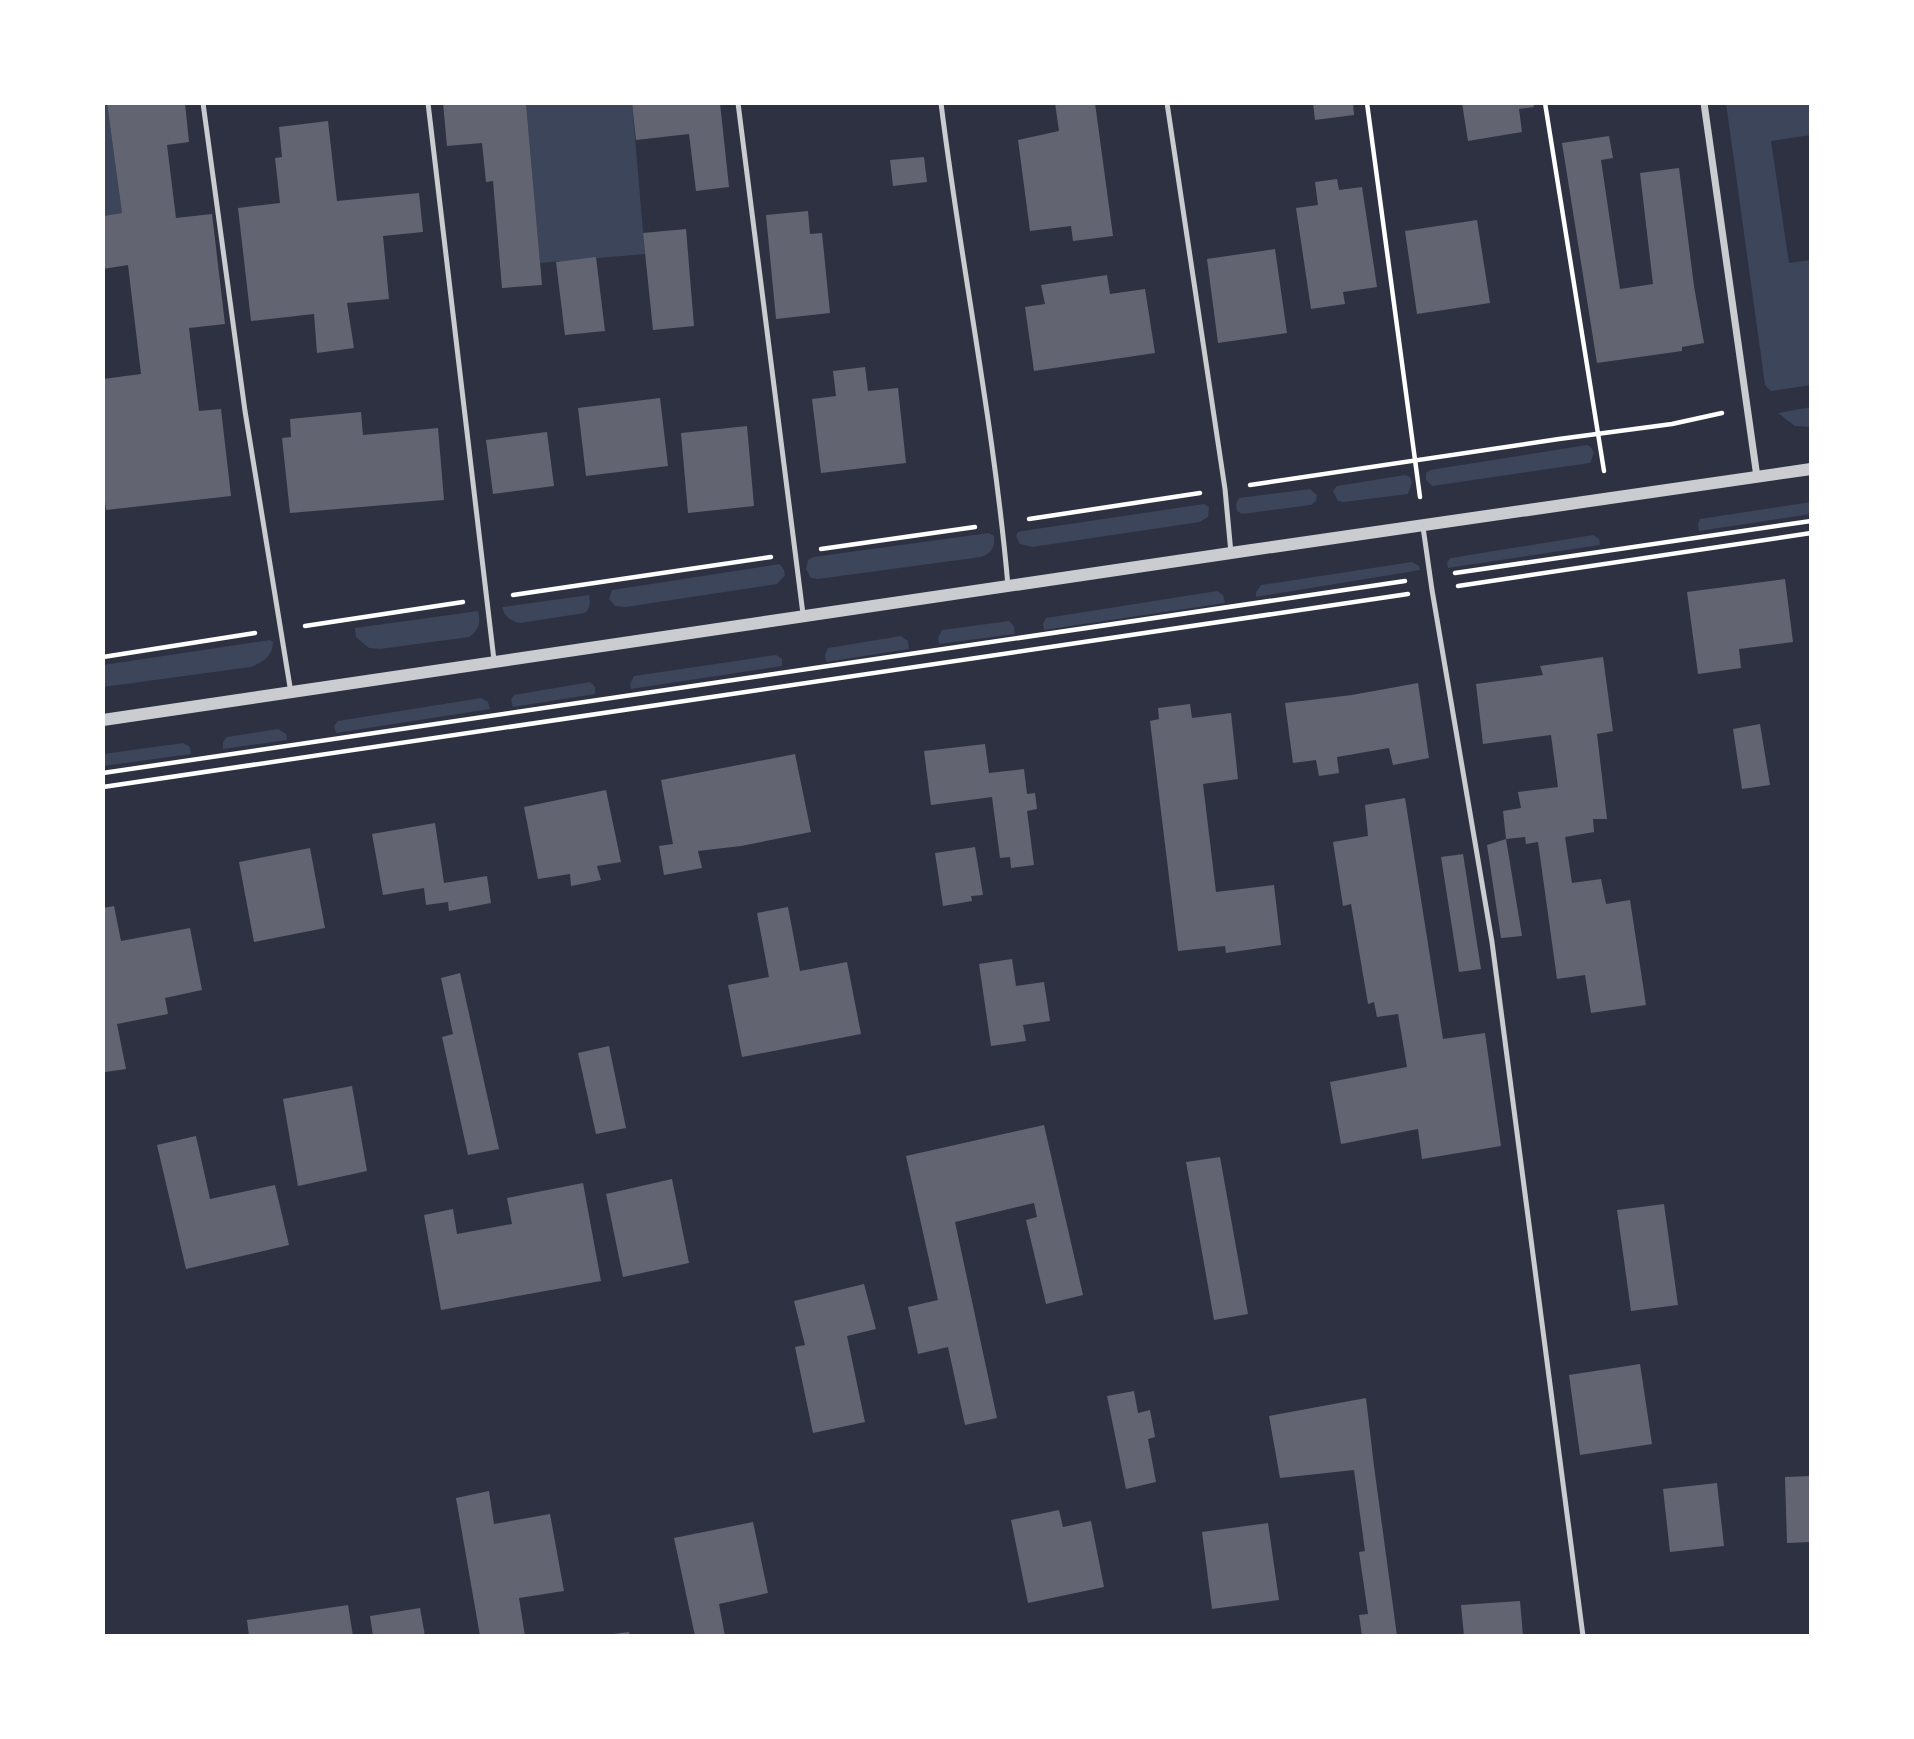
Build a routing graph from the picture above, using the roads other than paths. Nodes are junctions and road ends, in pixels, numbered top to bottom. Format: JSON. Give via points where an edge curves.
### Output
{"nodes":[{"id":1,"x":203,"y":103,"type":"edge"},
{"id":2,"x":428,"y":103,"type":"edge"},
{"id":3,"x":738,"y":103,"type":"edge"},
{"id":4,"x":941,"y":103,"type":"edge"},
{"id":5,"x":1167,"y":103,"type":"edge"},
{"id":6,"x":1704,"y":103,"type":"edge"},
{"id":7,"x":1811,"y":469,"type":"edge"},
{"id":8,"x":1757,"y":477,"type":"junction"},
{"id":9,"x":1423,"y":526,"type":"junction"},
{"id":10,"x":1231,"y":553,"type":"junction"},
{"id":11,"x":1008,"y":586,"type":"junction"},
{"id":12,"x":804,"y":617,"type":"junction"},
{"id":13,"x":495,"y":663,"type":"junction"},
{"id":14,"x":291,"y":693,"type":"junction"},
{"id":15,"x":103,"y":720,"type":"edge"},
{"id":16,"x":1583,"y":1636,"type":"edge"}],
"edges":[{"from":1,"to":14,"type":"lane"},
{"from":2,"to":13,"type":"lane"},
{"from":3,"to":12,"type":"lane"},
{"from":4,"to":11,"type":"lane"},
{"from":5,"to":10,"type":"lane"},
{"from":6,"to":8,"type":"street"},
{"from":7,"to":8,"type":"street"},
{"from":8,"to":9,"type":"street"},
{"from":9,"to":10,"type":"street"},
{"from":9,"to":16,"type":"lane","via":[[1492,942]]},
{"from":10,"to":11,"type":"street"},
{"from":11,"to":12,"type":"street"},
{"from":12,"to":13,"type":"street"},
{"from":13,"to":14,"type":"street"},
{"from":14,"to":15,"type":"street"}]}
